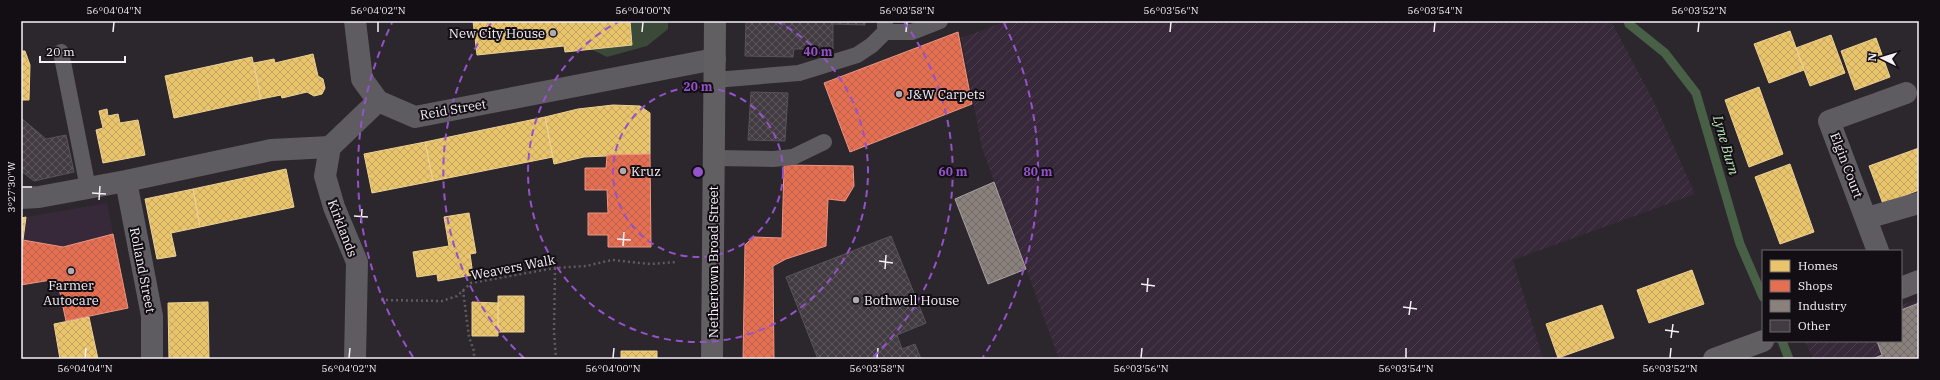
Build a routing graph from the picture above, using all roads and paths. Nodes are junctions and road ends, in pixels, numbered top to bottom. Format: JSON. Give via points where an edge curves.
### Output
{"nodes":[{"id":1,"x":355,"y":21,"type":"edge"},
{"id":2,"x":715,"y":21,"type":"edge"},
{"id":3,"x":940,"y":21,"type":"edge"},
{"id":4,"x":885,"y":26,"type":"edge"},
{"id":5,"x":61,"y":52,"type":"dead end"},
{"id":6,"x":715,"y":70,"type":"junction"},
{"id":7,"x":1906,"y":93,"type":"dead end"},
{"id":8,"x":378,"y":101,"type":"junction"},
{"id":9,"x":824,"y":142,"type":"dead end"},
{"id":10,"x":330,"y":147,"type":"junction"},
{"id":11,"x":714,"y":158,"type":"junction"},
{"id":12,"x":126,"y":181,"type":"junction"},
{"id":13,"x":88,"y":188,"type":"junction"},
{"id":14,"x":21,"y":198,"type":"edge"},
{"id":15,"x":1919,"y":203,"type":"edge"},
{"id":16,"x":1867,"y":218,"type":"junction"},
{"id":17,"x":1878,"y":250,"type":"edge"},
{"id":18,"x":677,"y":262,"type":"dead end"},
{"id":19,"x":555,"y":268,"type":"junction"},
{"id":20,"x":1919,"y":281,"type":"edge"},
{"id":21,"x":1902,"y":288,"type":"edge"},
{"id":22,"x":463,"y":290,"type":"junction"},
{"id":23,"x":356,"y":300,"type":"junction"},
{"id":24,"x":1755,"y":344,"type":"edge"},
{"id":25,"x":152,"y":359,"type":"edge"},
{"id":26,"x":355,"y":359,"type":"edge"},
{"id":27,"x":474,"y":359,"type":"edge"},
{"id":28,"x":556,"y":359,"type":"edge"},
{"id":29,"x":712,"y":359,"type":"edge"},
{"id":30,"x":1714,"y":359,"type":"edge"}],
"edges":[{"from":1,"to":8,"type":"street","via":[[362,79]]},
{"from":2,"to":6,"type":"main road","name":"Nethertown Broad Street"},
{"from":3,"to":4,"type":"lane","via":[[912,32]]},
{"from":4,"to":6,"type":"lane","via":[[872,45],[857,55],[799,72]]},
{"from":5,"to":13,"type":"lane"},
{"from":6,"to":8,"type":"street","name":"Reid Street","via":[[415,117]]},
{"from":6,"to":11,"type":"main road","name":"Nethertown Broad Street"},
{"from":7,"to":16,"type":"street","name":"Elgin Court","via":[[1830,121]]},
{"from":8,"to":10,"type":"street"},
{"from":9,"to":11,"type":"lane","via":[[793,157]]},
{"from":10,"to":12,"type":"street","via":[[271,150]]},
{"from":10,"to":23,"type":"street","name":"Kirklands","via":[[325,176],[334,207],[357,262]]},
{"from":11,"to":29,"type":"main road","name":"Nethertown Broad Street"},
{"from":12,"to":13,"type":"street"},
{"from":12,"to":25,"type":"street","name":"Rolland Street","via":[[152,316]]},
{"from":13,"to":14,"type":"street"},
{"from":15,"to":16,"type":"street"},
{"from":16,"to":17,"type":"street","name":"Elgin Court"},
{"from":18,"to":19,"type":"path","name":"Weavers Walk","via":[[650,264],[612,260],[586,266]]},
{"from":19,"to":22,"type":"path","name":"Weavers Walk","via":[[471,283]]},
{"from":19,"to":28,"type":"path"},
{"from":20,"to":21,"type":"main road"},
{"from":22,"to":23,"type":"path","name":"Weavers Walk","via":[[457,296],[442,301]]},
{"from":22,"to":27,"type":"path"},
{"from":23,"to":26,"type":"street","name":"Kirklands"},
{"from":24,"to":30,"type":"main road"}]}
